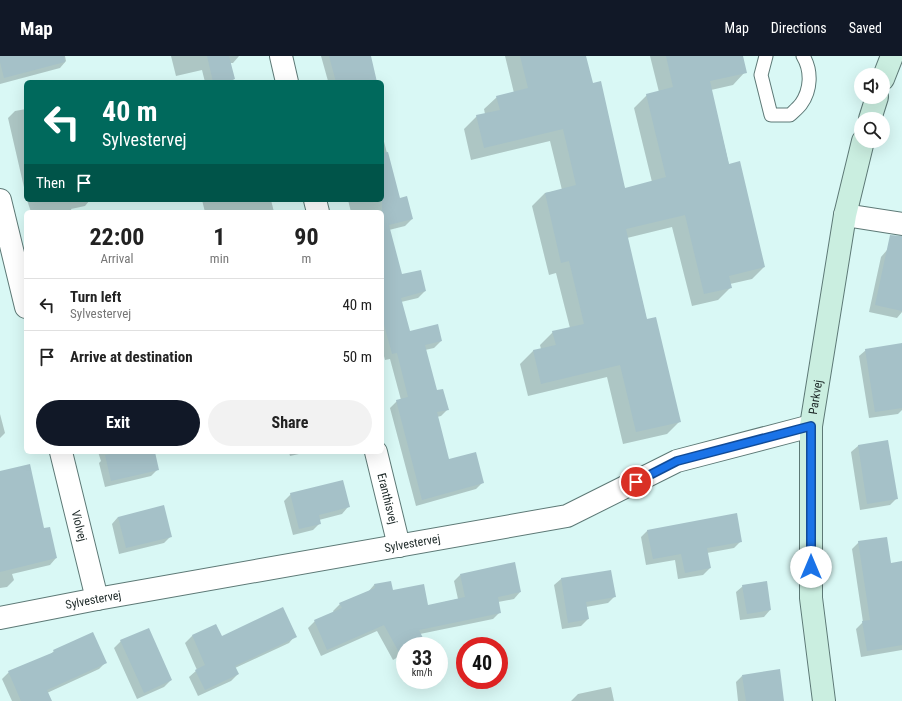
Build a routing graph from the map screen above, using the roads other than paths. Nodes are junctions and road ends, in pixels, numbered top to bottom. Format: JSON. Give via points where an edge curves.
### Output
{"nodes":[{"id":1,"x":281,"y":56,"type":"edge"},
{"id":2,"x":766,"y":56,"type":"edge"},
{"id":3,"x":803,"y":56,"type":"edge"},
{"id":4,"x":892,"y":56,"type":"edge"},
{"id":5,"x":887,"y":68,"type":"edge"},
{"id":6,"x":287,"y":80,"type":"edge"},
{"id":7,"x":861,"y":148,"type":"edge"},
{"id":8,"x":0,"y":200,"type":"edge"},
{"id":9,"x":845,"y":215,"type":"junction"},
{"id":10,"x":902,"y":224,"type":"edge"},
{"id":11,"x":24,"y":299,"type":"edge"},
{"id":12,"x":811,"y":426,"type":"junction"},
{"id":13,"x":62,"y":454,"type":"edge"},
{"id":14,"x":376,"y":454,"type":"edge"},
{"id":15,"x":399,"y":546,"type":"junction"},
{"id":16,"x":97,"y":599,"type":"junction"},
{"id":17,"x":0,"y":618,"type":"edge"},
{"id":18,"x":824,"y":701,"type":"edge"}],
"edges":[{"from":1,"to":6,"type":"street"},
{"from":2,"to":3,"type":"lane","via":[[761,75],[771,115],[790,115],[801,105],[808,92],[810,76]]},
{"from":4,"to":5,"type":"street"},
{"from":7,"to":9,"type":"street","name":"Parkvej"},
{"from":8,"to":11,"type":"street"},
{"from":9,"to":10,"type":"street"},
{"from":9,"to":12,"type":"street","name":"Parkvej"},
{"from":12,"to":15,"type":"street","name":"Sylvestervej","via":[[677,461],[567,516]]},
{"from":12,"to":18,"type":"street","name":"Parkvej","via":[[811,598]]},
{"from":13,"to":16,"type":"street","name":"Violvej"},
{"from":14,"to":15,"type":"street","name":"Eranthisvej"},
{"from":15,"to":16,"type":"street","name":"Sylvestervej"},
{"from":16,"to":17,"type":"street","name":"Sylvestervej"}]}
